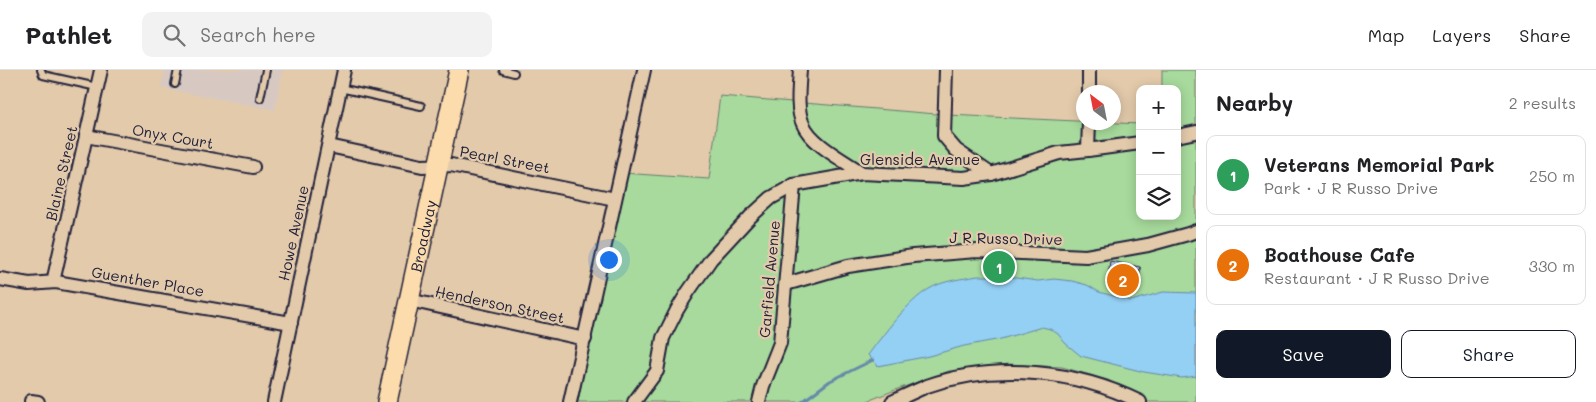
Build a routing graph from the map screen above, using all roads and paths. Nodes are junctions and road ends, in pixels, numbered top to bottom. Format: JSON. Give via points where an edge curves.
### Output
{"nodes":[{"id":1,"x":41,"y":70,"type":"edge"},
{"id":2,"x":100,"y":70,"type":"edge"},
{"id":3,"x":178,"y":70,"type":"edge"},
{"id":4,"x":266,"y":70,"type":"edge"},
{"id":5,"x":344,"y":70,"type":"edge"},
{"id":6,"x":459,"y":70,"type":"edge"},
{"id":7,"x":503,"y":70,"type":"edge"},
{"id":8,"x":644,"y":70,"type":"edge"},
{"id":9,"x":800,"y":70,"type":"edge"},
{"id":10,"x":946,"y":70,"type":"edge"},
{"id":11,"x":1089,"y":70,"type":"edge"},
{"id":12,"x":514,"y":73,"type":"dead end"},
{"id":13,"x":175,"y":84,"type":"dead end"},
{"id":14,"x":1089,"y":85,"type":"edge"},
{"id":15,"x":97,"y":87,"type":"junction"},
{"id":16,"x":340,"y":88,"type":"junction"},
{"id":17,"x":260,"y":98,"type":"dead end"},
{"id":18,"x":421,"y":106,"type":"dead end"},
{"id":19,"x":1089,"y":130,"type":"edge"},
{"id":20,"x":1196,"y":132,"type":"edge"},
{"id":21,"x":1181,"y":135,"type":"edge"},
{"id":22,"x":86,"y":136,"type":"junction"},
{"id":23,"x":1136,"y":144,"type":"edge"},
{"id":24,"x":328,"y":146,"type":"junction"},
{"id":25,"x":1088,"y":150,"type":"junction"},
{"id":26,"x":437,"y":165,"type":"junction"},
{"id":27,"x":253,"y":167,"type":"dead end"},
{"id":28,"x":862,"y":173,"type":"junction"},
{"id":29,"x":991,"y":174,"type":"junction"},
{"id":30,"x":794,"y":185,"type":"junction"},
{"id":31,"x":616,"y":199,"type":"junction"},
{"id":32,"x":1196,"y":231,"type":"edge"},
{"id":33,"x":0,"y":279,"type":"edge"},
{"id":34,"x":53,"y":282,"type":"junction"},
{"id":35,"x":786,"y":284,"type":"junction"},
{"id":36,"x":409,"y":300,"type":"junction"},
{"id":37,"x":291,"y":324,"type":"junction"},
{"id":38,"x":585,"y":339,"type":"junction"},
{"id":39,"x":274,"y":402,"type":"edge"},
{"id":40,"x":387,"y":402,"type":"edge"},
{"id":41,"x":570,"y":402,"type":"edge"},
{"id":42,"x":634,"y":402,"type":"edge"},
{"id":43,"x":759,"y":402,"type":"edge"},
{"id":44,"x":892,"y":402,"type":"edge"},
{"id":45,"x":1140,"y":402,"type":"edge"}],
"edges":[{"from":1,"to":15,"type":"lane","via":[[43,75]]},
{"from":2,"to":15,"type":"street","name":"Blaine Street"},
{"from":3,"to":13,"type":"lane"},
{"from":4,"to":17,"type":"lane"},
{"from":5,"to":16,"type":"street","name":"Howe Avenue"},
{"from":6,"to":26,"type":"main road","name":"Broadway"},
{"from":7,"to":12,"type":"lane"},
{"from":8,"to":31,"type":"street"},
{"from":9,"to":28,"type":"street","via":[[802,124],[818,143]]},
{"from":10,"to":29,"type":"street","via":[[944,136],[956,150]]},
{"from":11,"to":14,"type":"street"},
{"from":15,"to":22,"type":"street","name":"Blaine Street"},
{"from":16,"to":18,"type":"lane"},
{"from":16,"to":24,"type":"street","name":"Howe Avenue"},
{"from":19,"to":25,"type":"street"},
{"from":20,"to":21,"type":"street"},
{"from":22,"to":27,"type":"street","name":"Onyx Court"},
{"from":22,"to":34,"type":"street","name":"Blaine Street"},
{"from":23,"to":25,"type":"street","name":"Glenside Avenue"},
{"from":24,"to":26,"type":"street","name":"Pearl Street","via":[[422,166]]},
{"from":24,"to":37,"type":"street","name":"Howe Avenue"},
{"from":25,"to":29,"type":"street","name":"Glenside Avenue","via":[[1059,153]]},
{"from":26,"to":31,"type":"street","name":"Pearl Street","via":[[452,165]]},
{"from":26,"to":36,"type":"main road","name":"Broadway"},
{"from":28,"to":29,"type":"street","name":"Glenside Avenue","via":[[964,178]]},
{"from":28,"to":30,"type":"street","name":"Glenside Avenue"},
{"from":30,"to":35,"type":"street","name":"Garfield Avenue"},
{"from":30,"to":42,"type":"street","name":"Glenside Avenue","via":[[771,198],[711,259],[677,310],[663,338],[656,371]]},
{"from":31,"to":38,"type":"street"},
{"from":32,"to":35,"type":"street","name":"J R Russo Drive","via":[[1148,245],[1086,256],[976,251],[913,256],[848,266]]},
{"from":33,"to":34,"type":"street","name":"Guenther Place","via":[[29,284]]},
{"from":34,"to":37,"type":"street","name":"Guenther Place"},
{"from":35,"to":43,"type":"street","name":"Garfield Avenue","via":[[780,342]]},
{"from":36,"to":38,"type":"street","name":"Henderson Street"},
{"from":36,"to":40,"type":"main road","name":"Broadway"},
{"from":37,"to":39,"type":"street","name":"Howe Avenue"},
{"from":38,"to":41,"type":"street"},
{"from":44,"to":45,"type":"street","via":[[942,382],[975,375],[1022,372],[1072,378]]}]}
